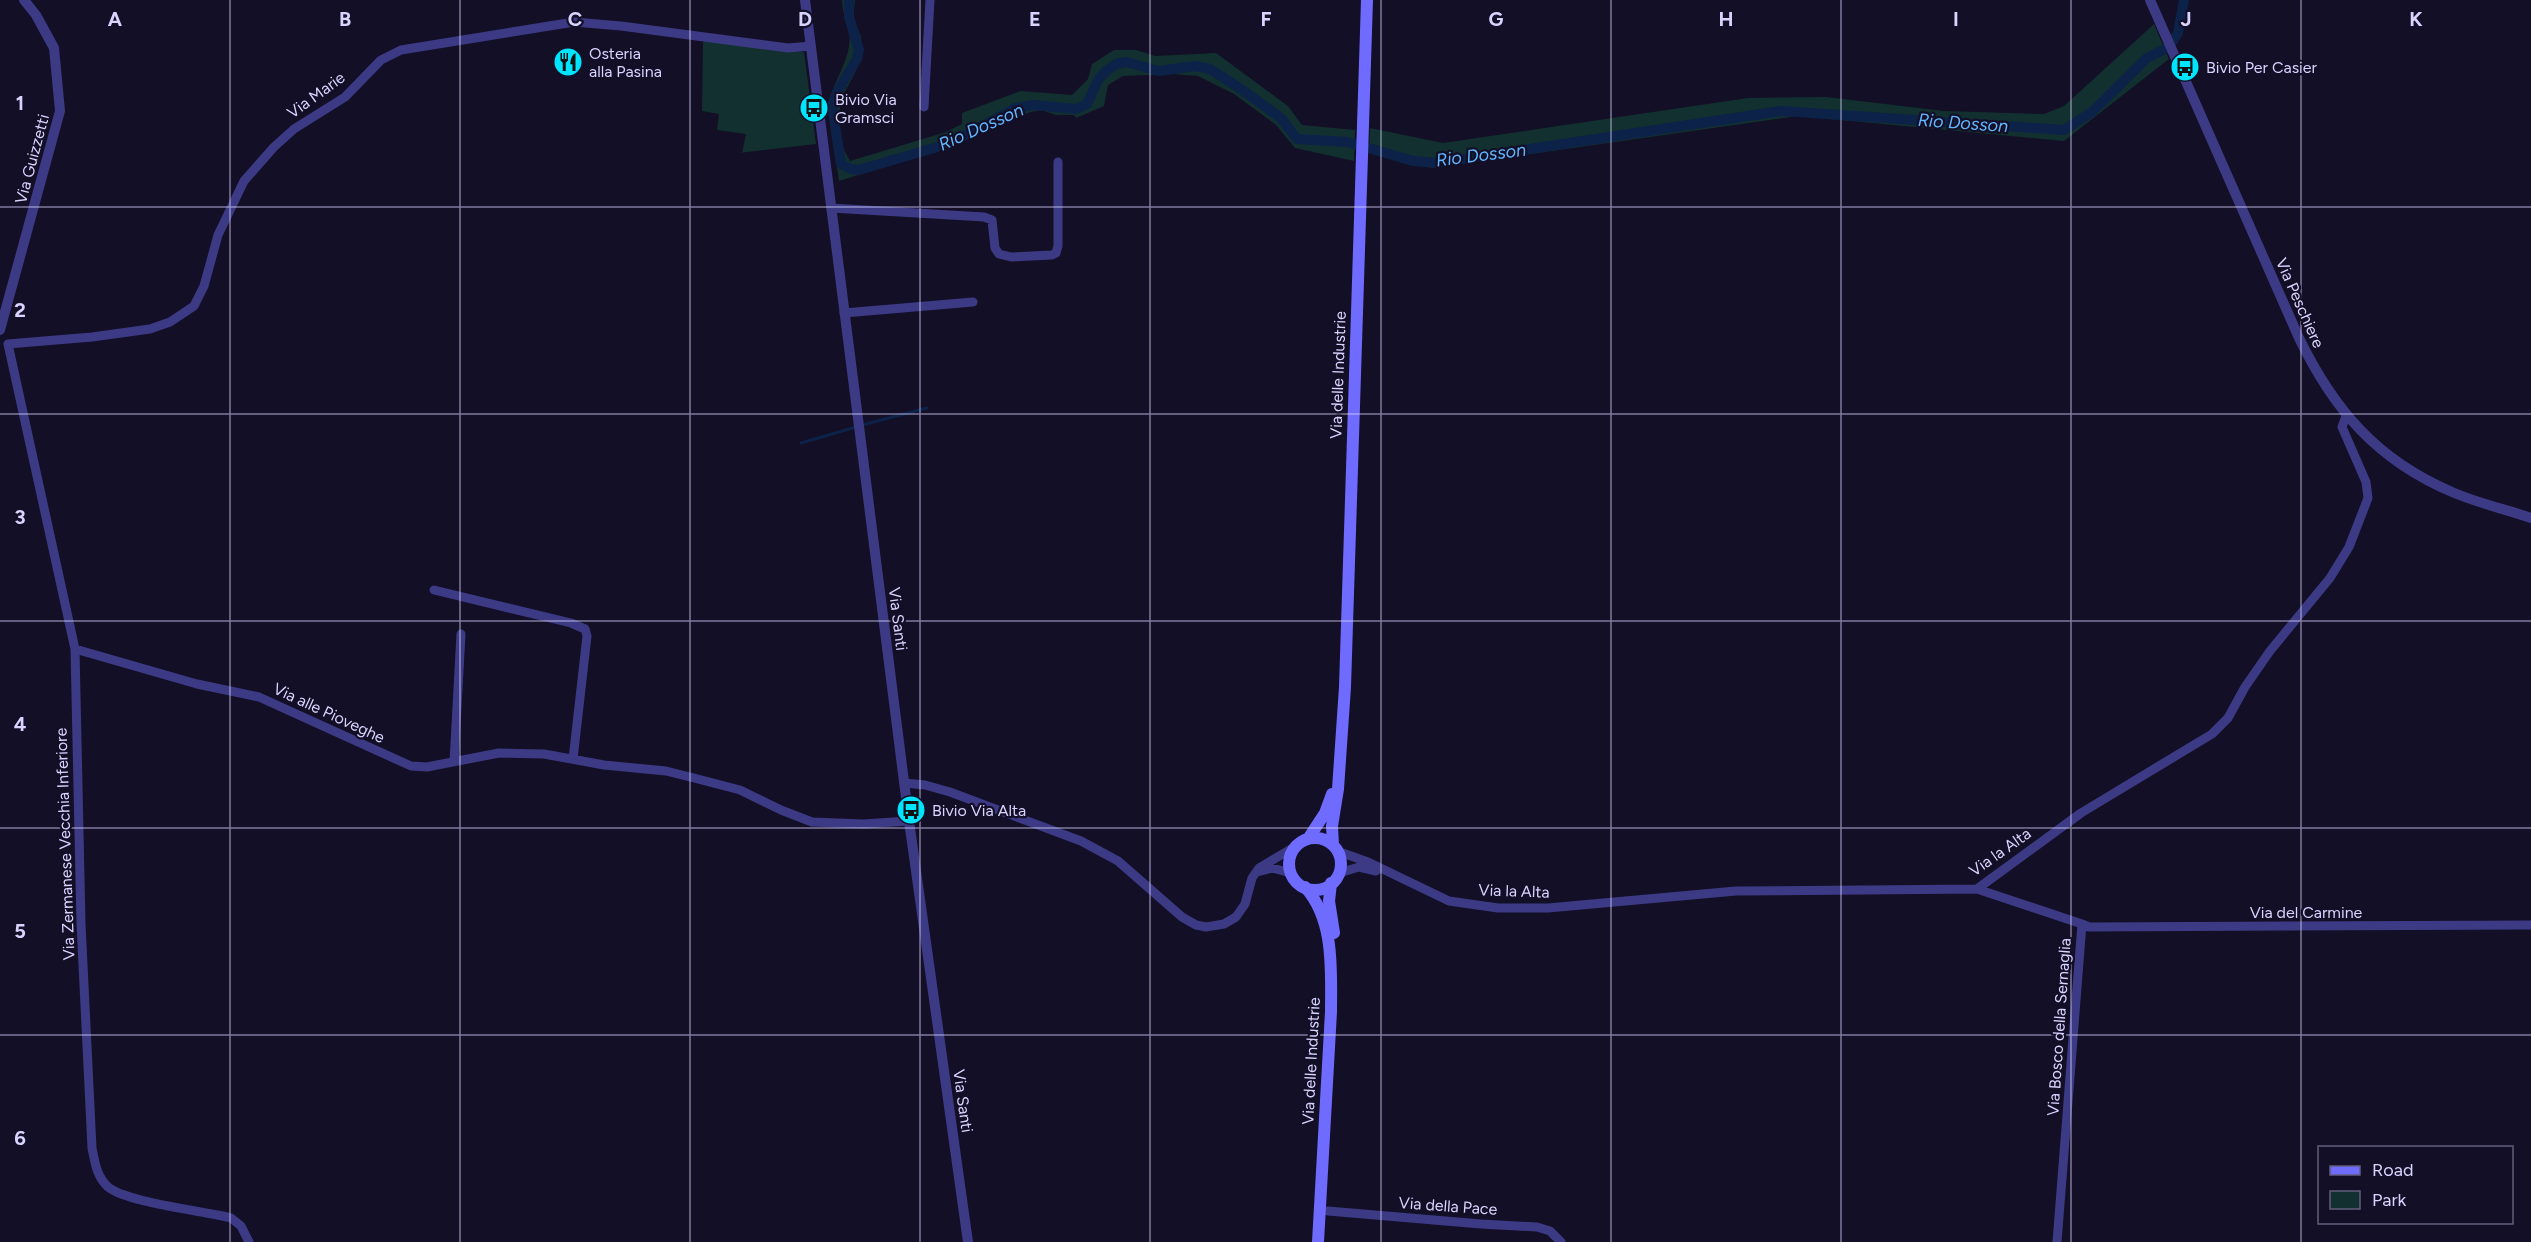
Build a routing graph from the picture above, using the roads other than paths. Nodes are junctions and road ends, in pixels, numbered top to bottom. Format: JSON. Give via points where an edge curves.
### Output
{"nodes":[{"id":1,"x":24,"y":0,"type":"edge"},
{"id":2,"x":805,"y":0,"type":"edge"},
{"id":3,"x":930,"y":0,"type":"edge"},
{"id":4,"x":1367,"y":0,"type":"edge"},
{"id":5,"x":2150,"y":0,"type":"edge"},
{"id":6,"x":811,"y":46,"type":"junction"},
{"id":7,"x":924,"y":108,"type":"dead end"},
{"id":8,"x":1058,"y":162,"type":"dead end"},
{"id":9,"x":831,"y":208,"type":"junction"},
{"id":10,"x":973,"y":302,"type":"dead end"},
{"id":11,"x":844,"y":313,"type":"junction"},
{"id":12,"x":0,"y":330,"type":"edge"},
{"id":13,"x":0,"y":336,"type":"edge"},
{"id":14,"x":8,"y":344,"type":"junction"},
{"id":15,"x":2346,"y":416,"type":"junction"},
{"id":16,"x":2531,"y":518,"type":"edge"},
{"id":17,"x":434,"y":590,"type":"dead end"},
{"id":18,"x":461,"y":634,"type":"dead end"},
{"id":19,"x":75,"y":649,"type":"junction"},
{"id":20,"x":1342,"y":752,"type":"junction"},
{"id":21,"x":573,"y":759,"type":"junction"},
{"id":22,"x":454,"y":762,"type":"junction"},
{"id":23,"x":904,"y":783,"type":"junction"},
{"id":24,"x":909,"y":821,"type":"junction"},
{"id":25,"x":1308,"y":839,"type":"junction"},
{"id":26,"x":1296,"y":846,"type":"junction"},
{"id":27,"x":1335,"y":848,"type":"junction"},
{"id":28,"x":1255,"y":873,"type":"junction"},
{"id":29,"x":1291,"y":873,"type":"junction"},
{"id":30,"x":1335,"y":878,"type":"junction"},
{"id":31,"x":1407,"y":882,"type":"junction"},
{"id":32,"x":1305,"y":887,"type":"junction"},
{"id":33,"x":1977,"y":890,"type":"junction"},
{"id":34,"x":2082,"y":924,"type":"junction"},
{"id":35,"x":2531,"y":925,"type":"edge"},
{"id":36,"x":1328,"y":1210,"type":"junction"},
{"id":37,"x":249,"y":1242,"type":"edge"},
{"id":38,"x":968,"y":1242,"type":"edge"},
{"id":39,"x":1318,"y":1242,"type":"edge"},
{"id":40,"x":1326,"y":1242,"type":"edge"},
{"id":41,"x":1561,"y":1242,"type":"edge"},
{"id":42,"x":2057,"y":1242,"type":"edge"}],
"edges":[{"from":1,"to":12,"type":"street","name":"Via Guizzetti","via":[[54,48],[60,111]]},
{"from":2,"to":6,"type":"street","name":"Via Santi"},
{"from":3,"to":7,"type":"street"},
{"from":4,"to":20,"type":"main road","name":"Via delle Industrie"},
{"from":5,"to":15,"type":"street","name":"Via Peschiere","via":[[2299,338],[2325,387]]},
{"from":6,"to":9,"type":"street","name":"Via Santi"},
{"from":6,"to":14,"type":"street","name":"Via Marie","via":[[788,48],[574,22],[400,50],[381,60],[345,97],[294,129],[244,182],[218,235],[194,306],[170,322],[150,329]]},
{"from":8,"to":9,"type":"street","via":[[1058,246],[1052,255],[999,254],[992,220],[984,217]]},
{"from":9,"to":11,"type":"street","name":"Via Santi"},
{"from":10,"to":11,"type":"street"},
{"from":11,"to":23,"type":"street","name":"Via Santi"},
{"from":13,"to":14,"type":"street"},
{"from":14,"to":19,"type":"street","name":"Via Zermanese Vecchia Inferiore"},
{"from":15,"to":16,"type":"street","name":"Via Peschiere","via":[[2399,463],[2432,482]]},
{"from":15,"to":33,"type":"street","name":"Via la Alta","via":[[2342,427],[2366,482],[2368,498],[2349,547],[2330,578],[2270,651],[2228,718],[2212,734],[2081,813]]},
{"from":17,"to":21,"type":"street","via":[[585,629]]},
{"from":18,"to":22,"type":"street"},
{"from":19,"to":22,"type":"street","name":"Via alle Pioveghe","via":[[259,698],[403,764],[427,767]]},
{"from":19,"to":37,"type":"street","name":"Via Zermanese Vecchia Inferiore","via":[[81,924],[92,1148],[97,1173],[108,1187],[124,1196],[231,1218],[241,1226]]},
{"from":20,"to":25,"type":"main road","name":"Via delle Industrie","via":[[1331,798]]},
{"from":20,"to":27,"type":"main road","name":"Via delle Industrie","via":[[1332,826]]},
{"from":21,"to":22,"type":"street","name":"Via alle Pioveghe","via":[[499,753]]},
{"from":21,"to":24,"type":"street","name":"Via alle Pioveghe","via":[[666,771],[740,790],[812,822]]},
{"from":23,"to":24,"type":"street","name":"Via Santi"},
{"from":23,"to":28,"type":"street","via":[[950,792],[1081,841],[1118,861],[1196,925],[1224,924],[1236,917],[1245,904]]},
{"from":24,"to":38,"type":"street","name":"Via Santi"},
{"from":25,"to":26,"type":"main road"},
{"from":25,"to":27,"type":"main road","via":[[1326,840]]},
{"from":26,"to":28,"type":"street","via":[[1263,864]]},
{"from":26,"to":29,"type":"main road","via":[[1289,859]]},
{"from":27,"to":30,"type":"main road","via":[[1341,866]]},
{"from":27,"to":31,"type":"street"},
{"from":28,"to":29,"type":"street","via":[[1272,867]]},
{"from":29,"to":32,"type":"main road"},
{"from":30,"to":31,"type":"street","via":[[1353,867]]},
{"from":30,"to":32,"type":"main road","via":[[1319,889]]},
{"from":30,"to":36,"type":"main road","name":"Via delle Industrie","via":[[1329,901],[1339,994]]},
{"from":31,"to":33,"type":"street","name":"Via la Alta","via":[[1449,901],[1498,908],[1548,908],[1736,891]]},
{"from":32,"to":39,"type":"main road","name":"Via delle Industrie","via":[[1318,903],[1325,924],[1331,975]]},
{"from":33,"to":34,"type":"street","name":"Via Bosco della Sernaglia"},
{"from":34,"to":35,"type":"street","name":"Via del Carmine"},
{"from":34,"to":42,"type":"street","name":"Via Bosco della Sernaglia"},
{"from":36,"to":40,"type":"main road","name":"Via delle Industrie"},
{"from":36,"to":41,"type":"street","name":"Via della Pace","via":[[1537,1227],[1550,1231]]}]}
